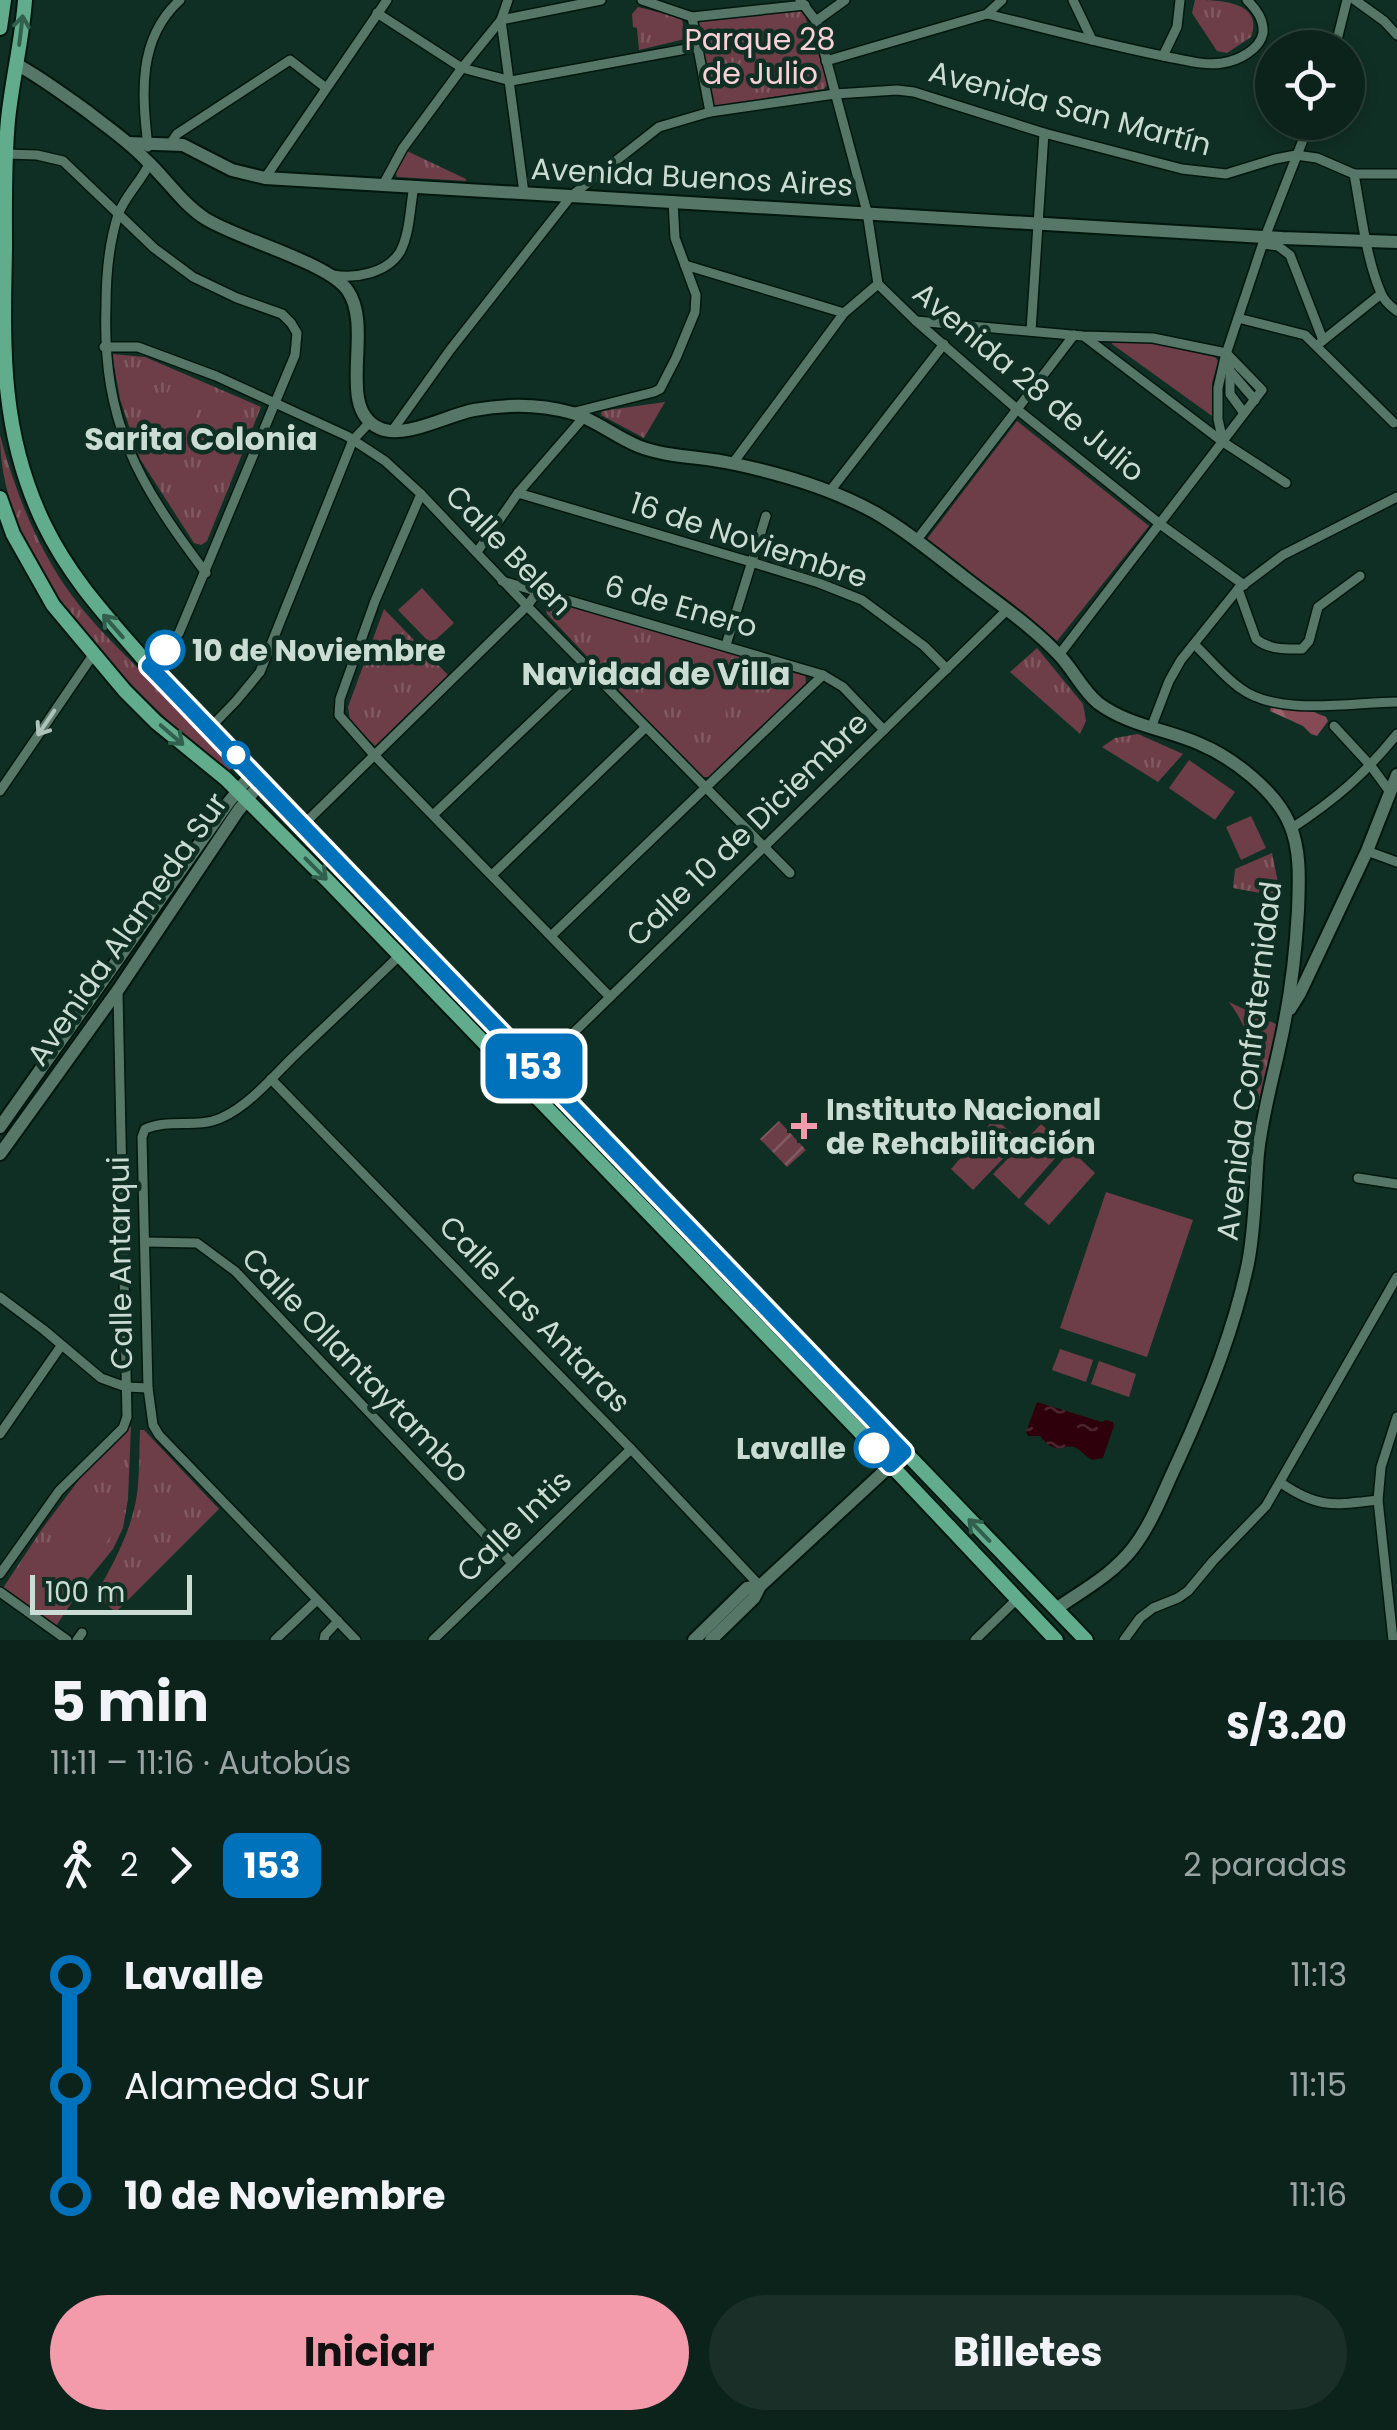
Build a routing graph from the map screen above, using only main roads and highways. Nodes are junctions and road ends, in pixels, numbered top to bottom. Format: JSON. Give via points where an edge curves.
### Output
{"nodes":[{"id":1,"x":4,"y":0,"type":"edge"},
{"id":2,"x":24,"y":0,"type":"edge"},
{"id":3,"x":0,"y":28,"type":"edge"},
{"id":4,"x":3,"y":193,"type":"edge"},
{"id":5,"x":2,"y":320,"type":"edge"},
{"id":6,"x":0,"y":498,"type":"edge"},
{"id":7,"x":1056,"y":1640,"type":"edge"},
{"id":8,"x":1086,"y":1640,"type":"edge"}],
"edges":[{"from":1,"to":3,"type":"main road"},
{"from":4,"to":2,"type":"main road","one_way":true},
{"from":4,"to":5,"type":"main road"},
{"from":8,"to":5,"type":"main road","one_way":true,"via":[[83,590],[43,522],[22,469],[9,418]]},
{"from":6,"to":7,"type":"main road","one_way":true,"via":[[45,591],[93,654],[156,722],[242,795]]}]}
